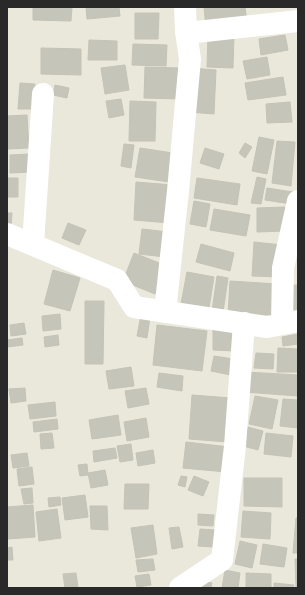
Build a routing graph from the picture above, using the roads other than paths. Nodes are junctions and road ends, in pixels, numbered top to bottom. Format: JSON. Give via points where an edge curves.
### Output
{"nodes":[{"id":1,"x":185,"y":7,"type":"edge"},
{"id":2,"x":298,"y":21,"type":"edge"},
{"id":3,"x":187,"y":33,"type":"junction"},
{"id":4,"x":43,"y":94,"type":"dead end"},
{"id":5,"x":298,"y":201,"type":"edge"},
{"id":6,"x":7,"y":234,"type":"edge"},
{"id":7,"x":33,"y":244,"type":"junction"},
{"id":8,"x":165,"y":312,"type":"junction"},
{"id":9,"x":290,"y":322,"type":"edge"},
{"id":10,"x":244,"y":323,"type":"junction"},
{"id":11,"x":180,"y":588,"type":"edge"}],
"edges":[{"from":1,"to":3,"type":"street"},
{"from":2,"to":3,"type":"street"},
{"from":3,"to":8,"type":"street","via":[[190,59]]},
{"from":4,"to":7,"type":"street"},
{"from":5,"to":9,"type":"street","via":[[283,268]]},
{"from":6,"to":7,"type":"street"},
{"from":7,"to":8,"type":"street","via":[[117,280],[134,307]]},
{"from":8,"to":10,"type":"street"},
{"from":9,"to":10,"type":"street","via":[[267,326]]},
{"from":10,"to":11,"type":"street","via":[[235,446],[222,560]]}]}
